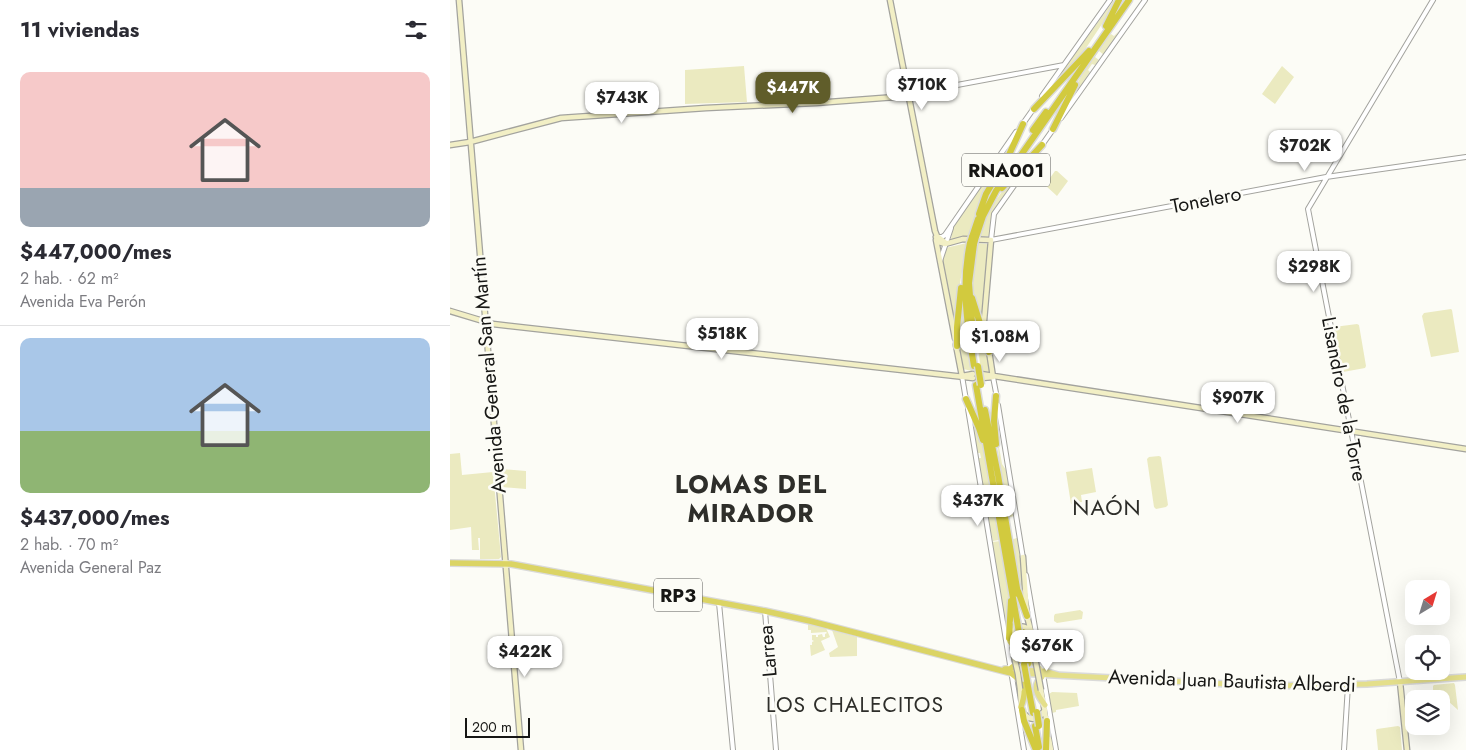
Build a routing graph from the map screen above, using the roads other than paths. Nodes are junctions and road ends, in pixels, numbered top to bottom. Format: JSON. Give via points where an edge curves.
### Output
{"nodes":[{"id":1,"x":459,"y":0,"type":"edge"},
{"id":2,"x":890,"y":0,"type":"edge"},
{"id":3,"x":1110,"y":0,"type":"edge"},
{"id":4,"x":1119,"y":0,"type":"edge"},
{"id":5,"x":1124,"y":0,"type":"edge"},
{"id":6,"x":1129,"y":0,"type":"edge"},
{"id":7,"x":1145,"y":0,"type":"edge"},
{"id":8,"x":1433,"y":0,"type":"edge"},
{"id":9,"x":1106,"y":26,"type":"junction"},
{"id":10,"x":1116,"y":26,"type":"dead end"},
{"id":11,"x":1092,"y":52,"type":"junction"},
{"id":12,"x":1064,"y":65,"type":"junction"},
{"id":13,"x":1060,"y":71,"type":"junction"},
{"id":14,"x":909,"y":95,"type":"junction"},
{"id":15,"x":1034,"y":109,"type":"junction"},
{"id":16,"x":1023,"y":124,"type":"joint"},
{"id":17,"x":1053,"y":129,"type":"junction"},
{"id":18,"x":1015,"y":138,"type":"junction"},
{"id":19,"x":470,"y":142,"type":"junction"},
{"id":20,"x":450,"y":145,"type":"edge"},
{"id":21,"x":1042,"y":145,"type":"junction"},
{"id":22,"x":1466,"y":157,"type":"edge"},
{"id":23,"x":1326,"y":177,"type":"junction"},
{"id":24,"x":981,"y":215,"type":"junction"},
{"id":25,"x":951,"y":225,"type":"junction"},
{"id":26,"x":937,"y":237,"type":"junction"},
{"id":27,"x":973,"y":240,"type":"junction"},
{"id":28,"x":991,"y":240,"type":"junction"},
{"id":29,"x":946,"y":243,"type":"junction"},
{"id":30,"x":940,"y":262,"type":"junction"},
{"id":31,"x":966,"y":264,"type":"junction"},
{"id":32,"x":970,"y":272,"type":"junction"},
{"id":33,"x":450,"y":311,"type":"edge"},
{"id":34,"x":485,"y":323,"type":"junction"},
{"id":35,"x":957,"y":346,"type":"junction"},
{"id":36,"x":989,"y":352,"type":"junction"},
{"id":37,"x":976,"y":366,"type":"junction"},
{"id":38,"x":962,"y":376,"type":"junction"},
{"id":39,"x":993,"y":377,"type":"junction"},
{"id":40,"x":978,"y":379,"type":"junction"},
{"id":41,"x":996,"y":396,"type":"junction"},
{"id":42,"x":966,"y":400,"type":"junction"},
{"id":43,"x":1350,"y":432,"type":"junction"},
{"id":44,"x":1466,"y":449,"type":"edge"},
{"id":45,"x":998,"y":475,"type":"junction"},
{"id":46,"x":994,"y":482,"type":"junction"},
{"id":47,"x":1023,"y":557,"type":"junction"},
{"id":48,"x":450,"y":563,"type":"edge"},
{"id":49,"x":505,"y":563,"type":"junction"},
{"id":50,"x":1014,"y":585,"type":"junction"},
{"id":51,"x":719,"y":603,"type":"junction"},
{"id":52,"x":764,"y":611,"type":"junction"},
{"id":53,"x":1022,"y":619,"type":"junction"},
{"id":54,"x":1033,"y":637,"type":"junction"},
{"id":55,"x":1010,"y":640,"type":"junction"},
{"id":56,"x":1011,"y":671,"type":"junction"},
{"id":57,"x":1044,"y":674,"type":"junction"},
{"id":58,"x":1466,"y":677,"type":"edge"},
{"id":59,"x":1400,"y":682,"type":"junction"},
{"id":60,"x":1348,"y":685,"type":"junction"},
{"id":61,"x":1045,"y":707,"type":"junction"},
{"id":62,"x":1021,"y":709,"type":"junction"},
{"id":63,"x":1047,"y":721,"type":"junction"},
{"id":64,"x":1037,"y":726,"type":"junction"},
{"id":65,"x":521,"y":750,"type":"edge"},
{"id":66,"x":733,"y":750,"type":"edge"},
{"id":67,"x":776,"y":750,"type":"edge"},
{"id":68,"x":1024,"y":750,"type":"edge"},
{"id":69,"x":1038,"y":750,"type":"edge"},
{"id":70,"x":1045,"y":750,"type":"edge"},
{"id":71,"x":1051,"y":750,"type":"edge"},
{"id":72,"x":1056,"y":750,"type":"edge"},
{"id":73,"x":1344,"y":750,"type":"edge"},
{"id":74,"x":1407,"y":750,"type":"edge"}],
"edges":[{"from":1,"to":19,"type":"main road","name":"Avenida General San Martín"},
{"from":2,"to":14,"type":"main road"},
{"from":3,"to":12,"type":"street"},
{"from":4,"to":9,"type":"highway"},
{"from":5,"to":9,"type":"highway","number":"RNA001"},
{"from":6,"to":11,"type":"highway","number":"RNA001"},
{"from":7,"to":17,"type":"street"},
{"from":8,"to":23,"type":"street","name":"Lisandro de la Torre"},
{"from":9,"to":11,"type":"highway","number":"RNA001"},
{"from":10,"to":11,"type":"highway"},
{"from":11,"to":15,"type":"highway"},
{"from":11,"to":17,"type":"highway"},
{"from":11,"to":24,"type":"highway","number":"RNA001"},
{"from":12,"to":13,"type":"street"},
{"from":12,"to":14,"type":"street"},
{"from":13,"to":14,"type":"street","via":[[1018,75]]},
{"from":13,"to":15,"type":"street"},
{"from":14,"to":19,"type":"main road","via":[[556,119]]},
{"from":14,"to":26,"type":"main road"},
{"from":15,"to":16,"type":"street"},
{"from":16,"to":18,"type":"highway"},
{"from":17,"to":21,"type":"street"},
{"from":18,"to":24,"type":"highway","via":[[986,194]]},
{"from":18,"to":25,"type":"street"},
{"from":19,"to":20,"type":"main road"},
{"from":19,"to":34,"type":"main road","name":"Avenida General San Martín"},
{"from":21,"to":24,"type":"highway"},
{"from":21,"to":28,"type":"street","via":[[994,214]]},
{"from":22,"to":23,"type":"street","name":"Tonelero"},
{"from":23,"to":28,"type":"street","name":"Tonelero"},
{"from":23,"to":43,"type":"street","name":"Lisandro de la Torre","via":[[1308,209]]},
{"from":24,"to":27,"type":"highway","number":"RNA001"},
{"from":25,"to":26,"type":"street","via":[[943,237]]},
{"from":25,"to":29,"type":"street"},
{"from":26,"to":29,"type":"main road"},
{"from":26,"to":30,"type":"main road"},
{"from":27,"to":31,"type":"highway","number":"RNA001"},
{"from":27,"to":32,"type":"highway","number":"RNA001"},
{"from":28,"to":29,"type":"main road","name":"Tonelero","via":[[963,239]]},
{"from":28,"to":36,"type":"main road","via":[[984,324]]},
{"from":29,"to":30,"type":"street"},
{"from":30,"to":35,"type":"main road"},
{"from":31,"to":35,"type":"highway","via":[[956,326]]},
{"from":31,"to":37,"type":"highway","number":"RNA001","via":[[965,302]]},
{"from":32,"to":36,"type":"highway","via":[[974,306]]},
{"from":32,"to":37,"type":"highway","number":"RNA001","via":[[969,302]]},
{"from":33,"to":34,"type":"main road"},
{"from":34,"to":38,"type":"main road"},
{"from":34,"to":49,"type":"main road","name":"Avenida General San Martín"},
{"from":35,"to":38,"type":"main road"},
{"from":36,"to":39,"type":"main road"},
{"from":37,"to":40,"type":"highway","number":"RNA001"},
{"from":38,"to":40,"type":"main road"},
{"from":38,"to":42,"type":"street"},
{"from":39,"to":40,"type":"main road"},
{"from":39,"to":41,"type":"street"},
{"from":39,"to":43,"type":"main road"},
{"from":40,"to":45,"type":"highway","number":"RNA001"},
{"from":40,"to":46,"type":"highway","number":"RNA001"},
{"from":41,"to":45,"type":"highway","via":[[994,421]]},
{"from":41,"to":47,"type":"street"},
{"from":42,"to":46,"type":"highway","via":[[979,428]]},
{"from":42,"to":56,"type":"street"},
{"from":43,"to":44,"type":"main road"},
{"from":43,"to":59,"type":"street","name":"Lisandro de la Torre"},
{"from":45,"to":50,"type":"highway","number":"RNA001"},
{"from":46,"to":50,"type":"highway","number":"RNA001"},
{"from":47,"to":53,"type":"main road"},
{"from":47,"to":57,"type":"street"},
{"from":48,"to":49,"type":"highway","number":"RP3"},
{"from":49,"to":51,"type":"highway","number":"RP3"},
{"from":49,"to":65,"type":"main road","name":"Avenida General San Martín"},
{"from":50,"to":53,"type":"highway","number":"RNA001"},
{"from":50,"to":55,"type":"highway"},
{"from":51,"to":52,"type":"highway","number":"RP3"},
{"from":51,"to":66,"type":"street"},
{"from":52,"to":56,"type":"highway","number":"RP3"},
{"from":52,"to":67,"type":"street","name":"Larrea"},
{"from":53,"to":54,"type":"main road"},
{"from":53,"to":64,"type":"highway","number":"RNA001","bridge":true,"via":[[1021,632]]},
{"from":54,"to":55,"type":"main road","via":[[1028,628],[1019,626],[1012,631]]},
{"from":54,"to":57,"type":"main road","via":[[1031,658]]},
{"from":54,"to":61,"type":"main road","bridge":true},
{"from":55,"to":56,"type":"highway","via":[[1019,658]]},
{"from":55,"to":62,"type":"main road","bridge":true,"via":[[1018,674]]},
{"from":56,"to":57,"type":"main road","name":"Avenida Juan Bautista Alberdi"},
{"from":56,"to":62,"type":"highway","via":[[1024,685]]},
{"from":56,"to":68,"type":"street"},
{"from":57,"to":60,"type":"main road","name":"Avenida Juan Bautista Alberdi","via":[[1266,686]]},
{"from":57,"to":61,"type":"main road","via":[[1036,688]]},
{"from":57,"to":72,"type":"street"},
{"from":58,"to":59,"type":"main road","name":"Avenida Juan Bautista Alberdi"},
{"from":59,"to":60,"type":"main road","name":"Avenida Juan Bautista Alberdi"},
{"from":59,"to":74,"type":"main road"},
{"from":60,"to":73,"type":"street"},
{"from":61,"to":62,"type":"main road","via":[[1042,714],[1034,719],[1026,717]]},
{"from":61,"to":63,"type":"main road"},
{"from":62,"to":69,"type":"highway"},
{"from":63,"to":70,"type":"highway"},
{"from":63,"to":71,"type":"main road"},
{"from":64,"to":69,"type":"highway","number":"RNA001"},
{"from":64,"to":70,"type":"highway","number":"RNA001"}]}
